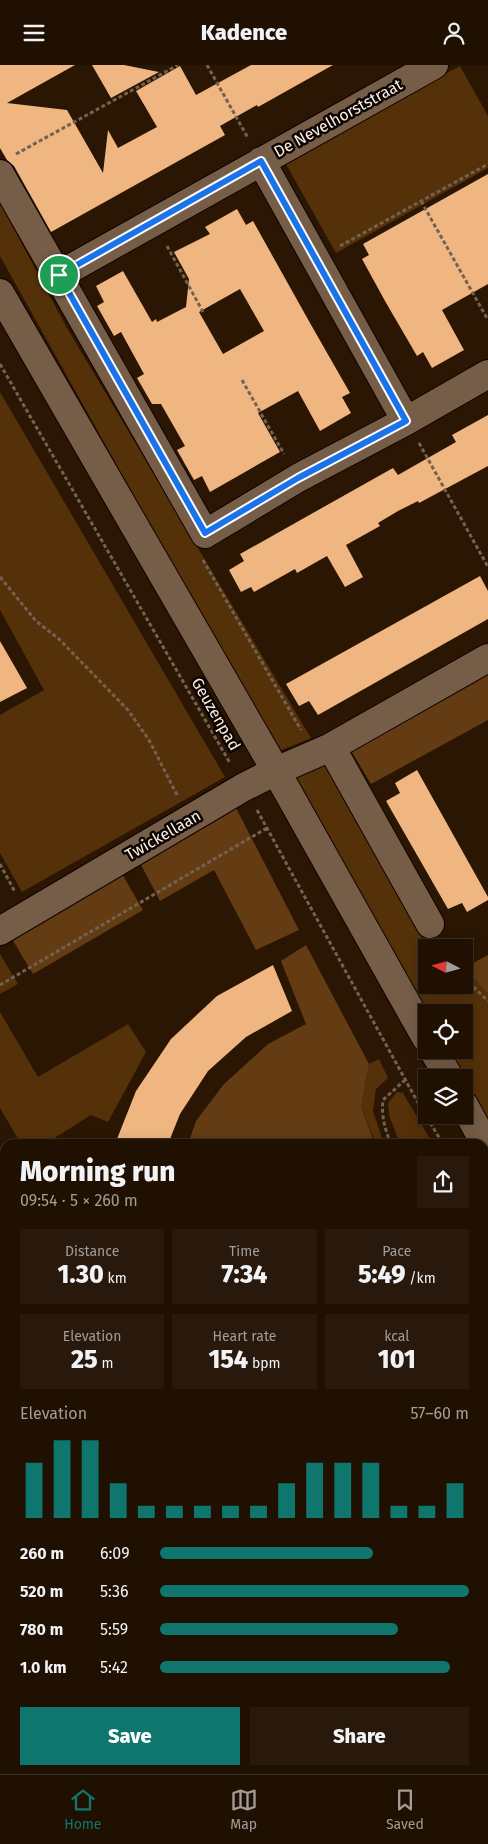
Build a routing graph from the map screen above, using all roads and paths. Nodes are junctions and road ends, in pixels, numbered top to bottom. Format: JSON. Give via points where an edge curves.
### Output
{"nodes":[{"id":1,"x":178,"y":65,"type":"edge"},
{"id":2,"x":207,"y":65,"type":"edge"},
{"id":3,"x":434,"y":65,"type":"edge"},
{"id":4,"x":261,"y":161,"type":"junction"},
{"id":5,"x":488,"y":164,"type":"edge"},
{"id":6,"x":4,"y":166,"type":"edge"},
{"id":7,"x":421,"y":201,"type":"junction"},
{"id":8,"x":154,"y":222,"type":"junction"},
{"id":9,"x":316,"y":260,"type":"junction"},
{"id":10,"x":59,"y":275,"type":"junction"},
{"id":11,"x":0,"y":293,"type":"edge"},
{"id":12,"x":203,"y":312,"type":"dead end"},
{"id":13,"x":488,"y":320,"type":"edge"},
{"id":14,"x":0,"y":364,"type":"edge"},
{"id":15,"x":488,"y":374,"type":"edge"},
{"id":16,"x":242,"y":380,"type":"dead end"},
{"id":17,"x":406,"y":421,"type":"junction"},
{"id":18,"x":298,"y":478,"type":"junction"},
{"id":19,"x":205,"y":533,"type":"junction"},
{"id":20,"x":488,"y":567,"type":"edge"},
{"id":21,"x":0,"y":577,"type":"edge"},
{"id":22,"x":488,"y":658,"type":"edge"},
{"id":23,"x":323,"y":751,"type":"junction"},
{"id":24,"x":276,"y":771,"type":"junction"},
{"id":25,"x":244,"y":787,"type":"junction"},
{"id":26,"x":190,"y":820,"type":"junction"},
{"id":27,"x":267,"y":828,"type":"junction"},
{"id":28,"x":430,"y":924,"type":"dead end"},
{"id":29,"x":0,"y":931,"type":"edge"},
{"id":30,"x":0,"y":985,"type":"edge"},
{"id":31,"x":473,"y":987,"type":"edge"},
{"id":32,"x":488,"y":1001,"type":"edge"},
{"id":33,"x":418,"y":1024,"type":"edge"},
{"id":34,"x":406,"y":1079,"type":"junction"},
{"id":35,"x":473,"y":1122,"type":"edge"},
{"id":36,"x":389,"y":1139,"type":"edge"},
{"id":37,"x":440,"y":1139,"type":"edge"},
{"id":38,"x":483,"y":1139,"type":"edge"}],
"edges":[{"from":1,"to":6,"type":"path"},
{"from":2,"to":4,"type":"path"},
{"from":3,"to":4,"type":"street","name":"De Nevelhorststraat"},
{"from":4,"to":8,"type":"street","name":"De Nevelhorststraat"},
{"from":4,"to":9,"type":"street"},
{"from":5,"to":7,"type":"path"},
{"from":6,"to":10,"type":"street"},
{"from":7,"to":9,"type":"path"},
{"from":7,"to":13,"type":"path"},
{"from":8,"to":10,"type":"street","name":"De Nevelhorststraat"},
{"from":8,"to":12,"type":"path"},
{"from":9,"to":17,"type":"street"},
{"from":10,"to":19,"type":"street"},
{"from":11,"to":24,"type":"street"},
{"from":14,"to":25,"type":"path","name":"Geuzenpad"},
{"from":15,"to":17,"type":"street"},
{"from":16,"to":18,"type":"path"},
{"from":17,"to":18,"type":"street"},
{"from":17,"to":20,"type":"path"},
{"from":18,"to":19,"type":"street"},
{"from":19,"to":23,"type":"path","via":[[198,552]]},
{"from":21,"to":26,"type":"path","via":[[36,621],[59,639],[128,710],[149,740]]},
{"from":22,"to":23,"type":"street","name":"Twickellaan"},
{"from":23,"to":24,"type":"street","name":"Twickellaan"},
{"from":23,"to":28,"type":"street"},
{"from":24,"to":25,"type":"street","name":"Twickellaan"},
{"from":24,"to":33,"type":"street"},
{"from":25,"to":26,"type":"street","name":"Twickellaan"},
{"from":25,"to":27,"type":"path","name":"Geuzenpad"},
{"from":26,"to":29,"type":"street","name":"Twickellaan"},
{"from":27,"to":30,"type":"path"},
{"from":27,"to":34,"type":"path","name":"Geuzenpad"},
{"from":31,"to":32,"type":"path"},
{"from":34,"to":36,"type":"path","via":[[383,1099],[384,1126]]},
{"from":34,"to":37,"type":"path","name":"Geuzenpad"},
{"from":35,"to":38,"type":"street"}]}
